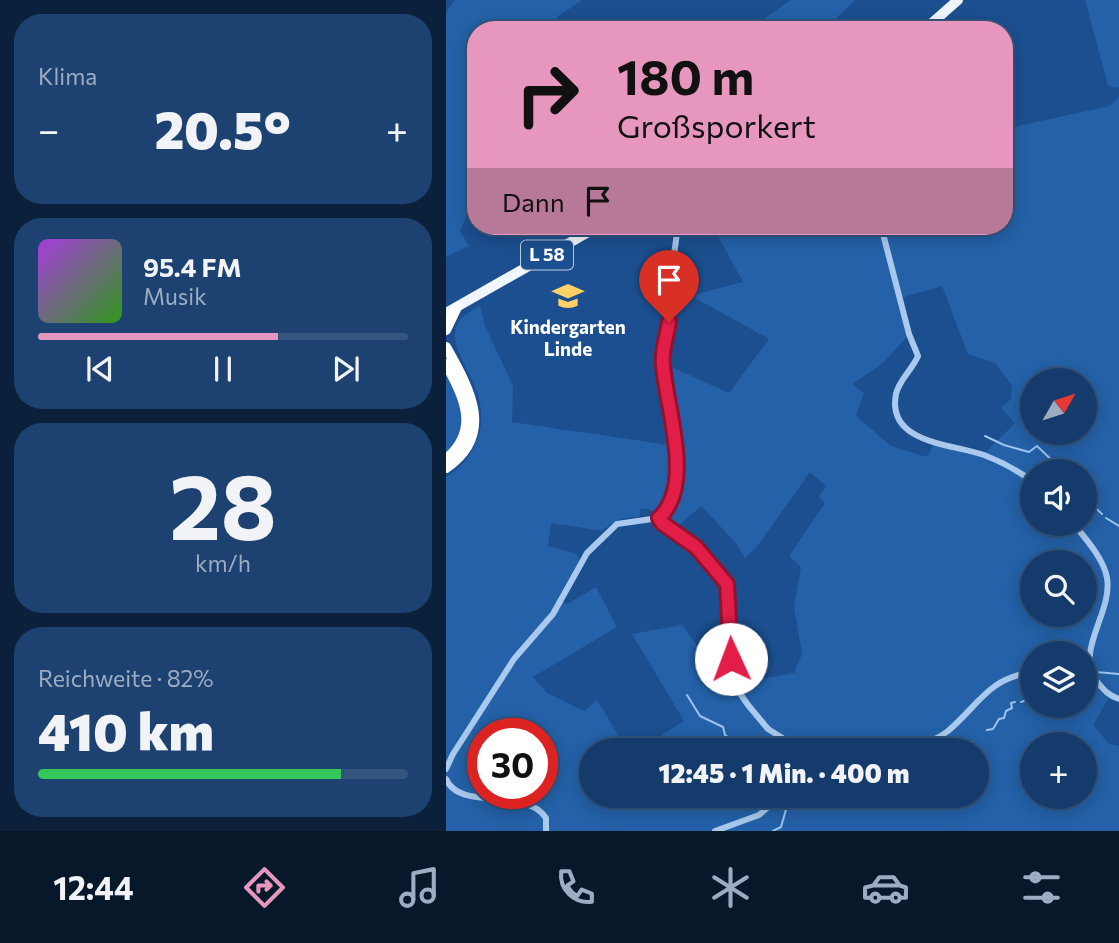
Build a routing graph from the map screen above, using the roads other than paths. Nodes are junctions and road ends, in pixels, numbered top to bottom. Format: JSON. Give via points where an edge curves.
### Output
{"nodes":[{"id":1,"x":958,"y":0,"type":"edge"},
{"id":2,"x":934,"y":21,"type":"edge"},
{"id":3,"x":583,"y":235,"type":"edge"},
{"id":4,"x":677,"y":235,"type":"edge"},
{"id":5,"x":883,"y":235,"type":"edge"},
{"id":6,"x":457,"y":307,"type":"junction"},
{"id":7,"x":446,"y":313,"type":"edge"},
{"id":8,"x":446,"y":330,"type":"edge"},
{"id":9,"x":446,"y":344,"type":"edge"},
{"id":10,"x":446,"y":364,"type":"edge"},
{"id":11,"x":446,"y":459,"type":"edge"},
{"id":12,"x":446,"y":468,"type":"edge"},
{"id":13,"x":1020,"y":473,"type":"edge"},
{"id":14,"x":659,"y":518,"type":"junction"},
{"id":15,"x":1082,"y":536,"type":"edge"},
{"id":16,"x":1094,"y":641,"type":"edge"},
{"id":17,"x":1020,"y":674,"type":"edge"},
{"id":18,"x":1097,"y":681,"type":"edge"},
{"id":19,"x":1119,"y":699,"type":"edge"},
{"id":20,"x":782,"y":738,"type":"edge"},
{"id":21,"x":935,"y":738,"type":"edge"},
{"id":22,"x":446,"y":769,"type":"edge"},
{"id":23,"x":446,"y":779,"type":"edge"},
{"id":24,"x":767,"y":808,"type":"edge"},
{"id":25,"x":546,"y":831,"type":"edge"},
{"id":26,"x":715,"y":831,"type":"edge"}],
"edges":[{"from":1,"to":2,"type":"main road"},
{"from":3,"to":6,"type":"main road","number":"L 58"},
{"from":4,"to":14,"type":"street","via":[[662,362],[676,473],[672,499]]},
{"from":5,"to":13,"type":"street","via":[[918,356],[896,391],[903,426],[917,436],[983,454]]},
{"from":6,"to":7,"type":"main road","number":"L 58"},
{"from":6,"to":8,"type":"highway"},
{"from":9,"to":12,"type":"highway","via":[[471,397],[475,417],[468,445]]},
{"from":10,"to":11,"type":"highway","via":[[467,415],[461,441]]},
{"from":14,"to":20,"type":"street","via":[[696,547],[727,584],[729,650],[741,696],[768,729]]},
{"from":14,"to":22,"type":"street","via":[[617,524],[587,553],[553,614],[514,659]]},
{"from":15,"to":16,"type":"street","via":[[1107,579],[1107,599]]},
{"from":17,"to":21,"type":"street","via":[[1002,681]]},
{"from":18,"to":19,"type":"street"},
{"from":23,"to":25,"type":"street","via":[[460,793],[540,810],[546,818]]},
{"from":24,"to":26,"type":"street"}]}
